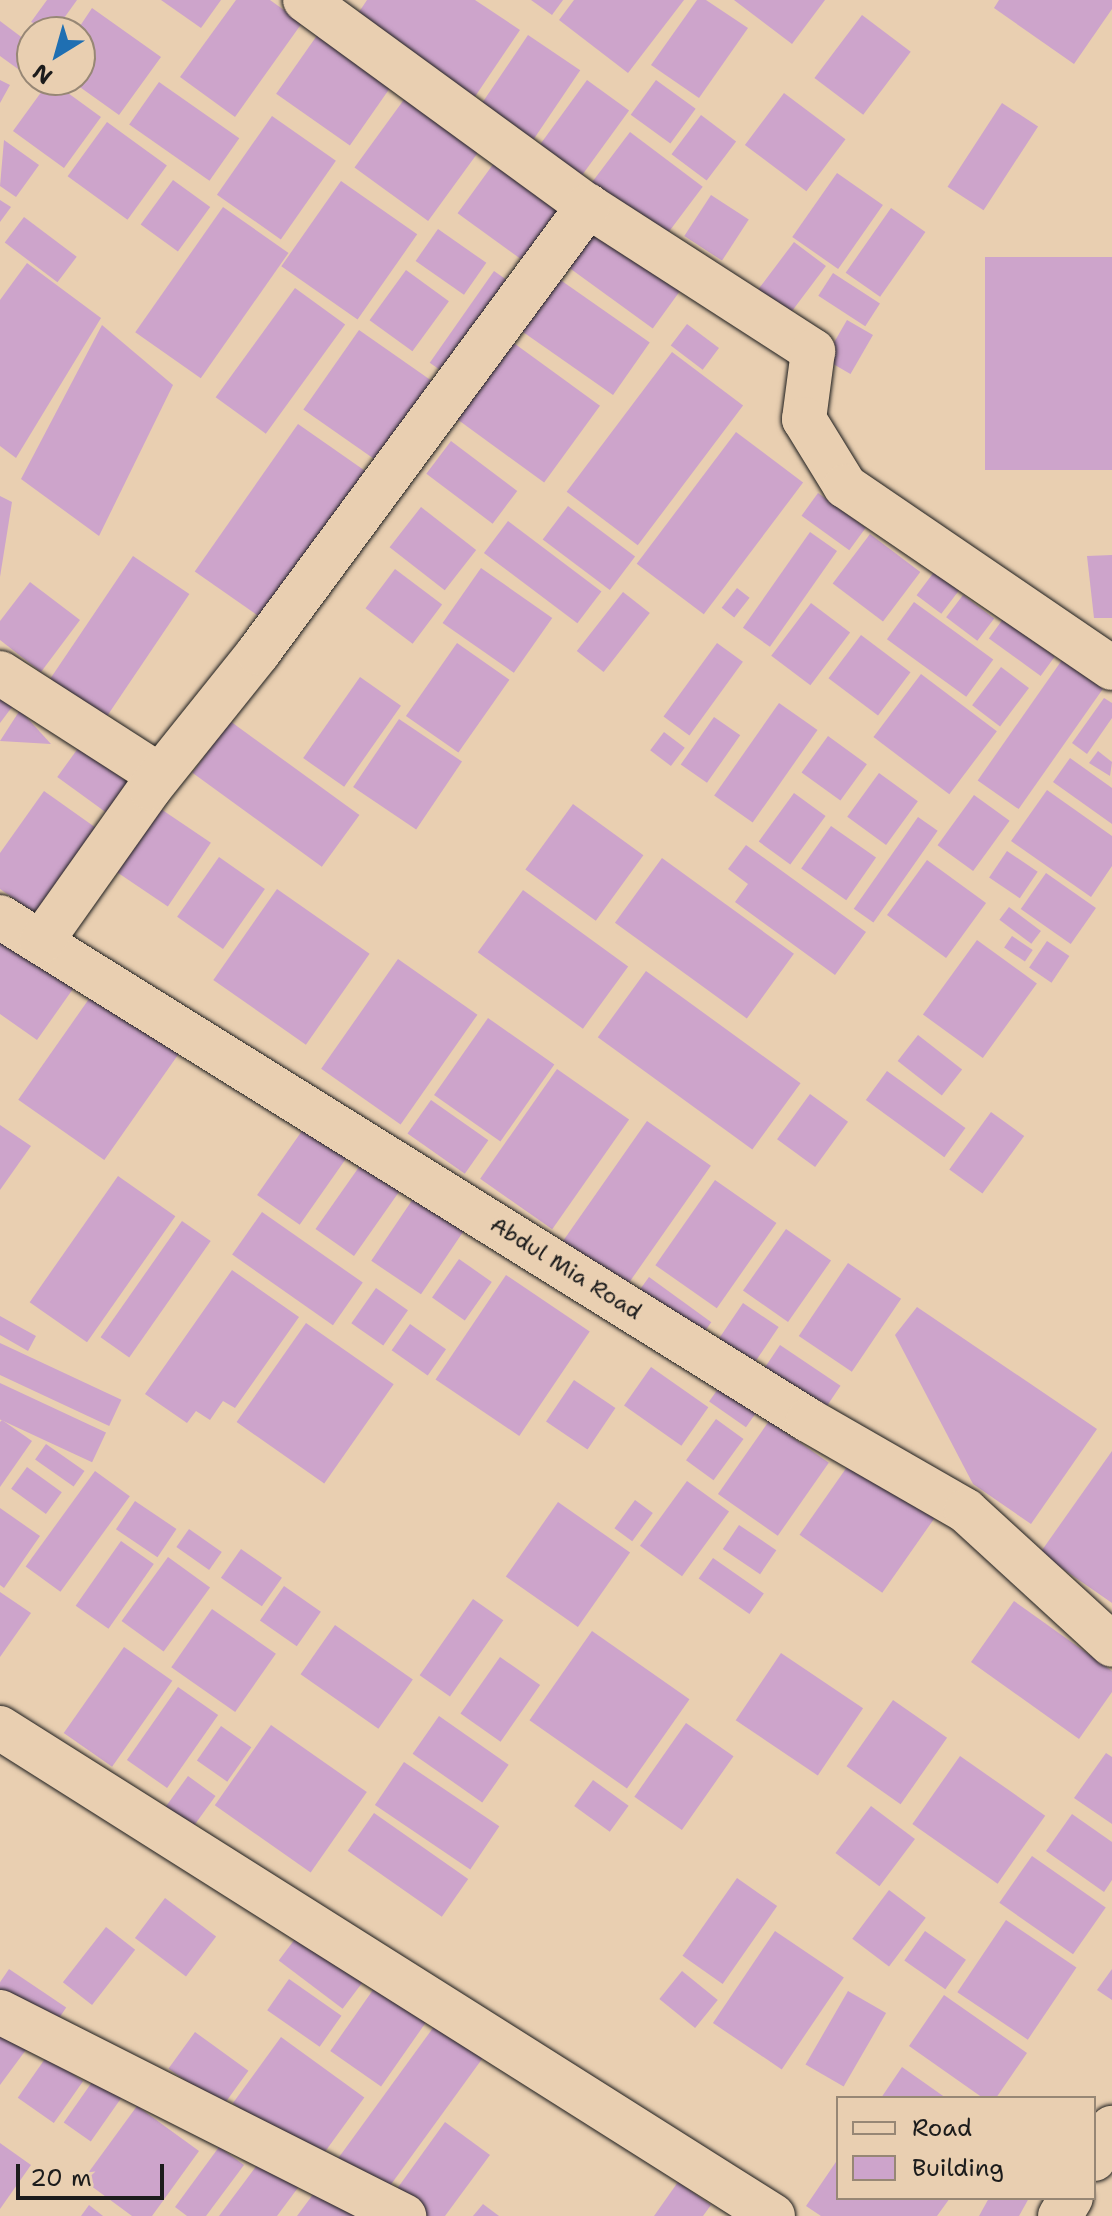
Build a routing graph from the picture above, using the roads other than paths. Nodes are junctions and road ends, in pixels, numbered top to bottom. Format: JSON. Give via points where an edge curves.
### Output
{"nodes":[{"id":1,"x":305,"y":0,"type":"edge"},
{"id":2,"x":588,"y":206,"type":"junction"},
{"id":3,"x":1112,"y":668,"type":"edge"},
{"id":4,"x":0,"y":673,"type":"edge"},
{"id":5,"x":159,"y":775,"type":"junction"},
{"id":6,"x":0,"y":917,"type":"edge"},
{"id":7,"x":41,"y":942,"type":"junction"},
{"id":8,"x":1112,"y":1645,"type":"edge"},
{"id":9,"x":0,"y":1728,"type":"edge"},
{"id":10,"x":0,"y":2012,"type":"edge"},
{"id":11,"x":1112,"y":2128,"type":"edge"},
{"id":12,"x":1096,"y":2156,"type":"edge"},
{"id":13,"x":404,"y":2216,"type":"edge"},
{"id":14,"x":773,"y":2216,"type":"edge"}],
"edges":[{"from":1,"to":2,"type":"main road"},
{"from":2,"to":3,"type":"main road","via":[[813,351],[804,419],[845,486]]},
{"from":2,"to":5,"type":"main road","via":[[258,653]]},
{"from":4,"to":5,"type":"main road"},
{"from":5,"to":7,"type":"main road"},
{"from":6,"to":7,"type":"main road","name":"Abdul Mia Road"},
{"from":7,"to":8,"type":"main road","name":"Abdul Mia Road","via":[[808,1420],[966,1511]]},
{"from":9,"to":14,"type":"main road"},
{"from":10,"to":13,"type":"main road"},
{"from":11,"to":12,"type":"main road"}]}
